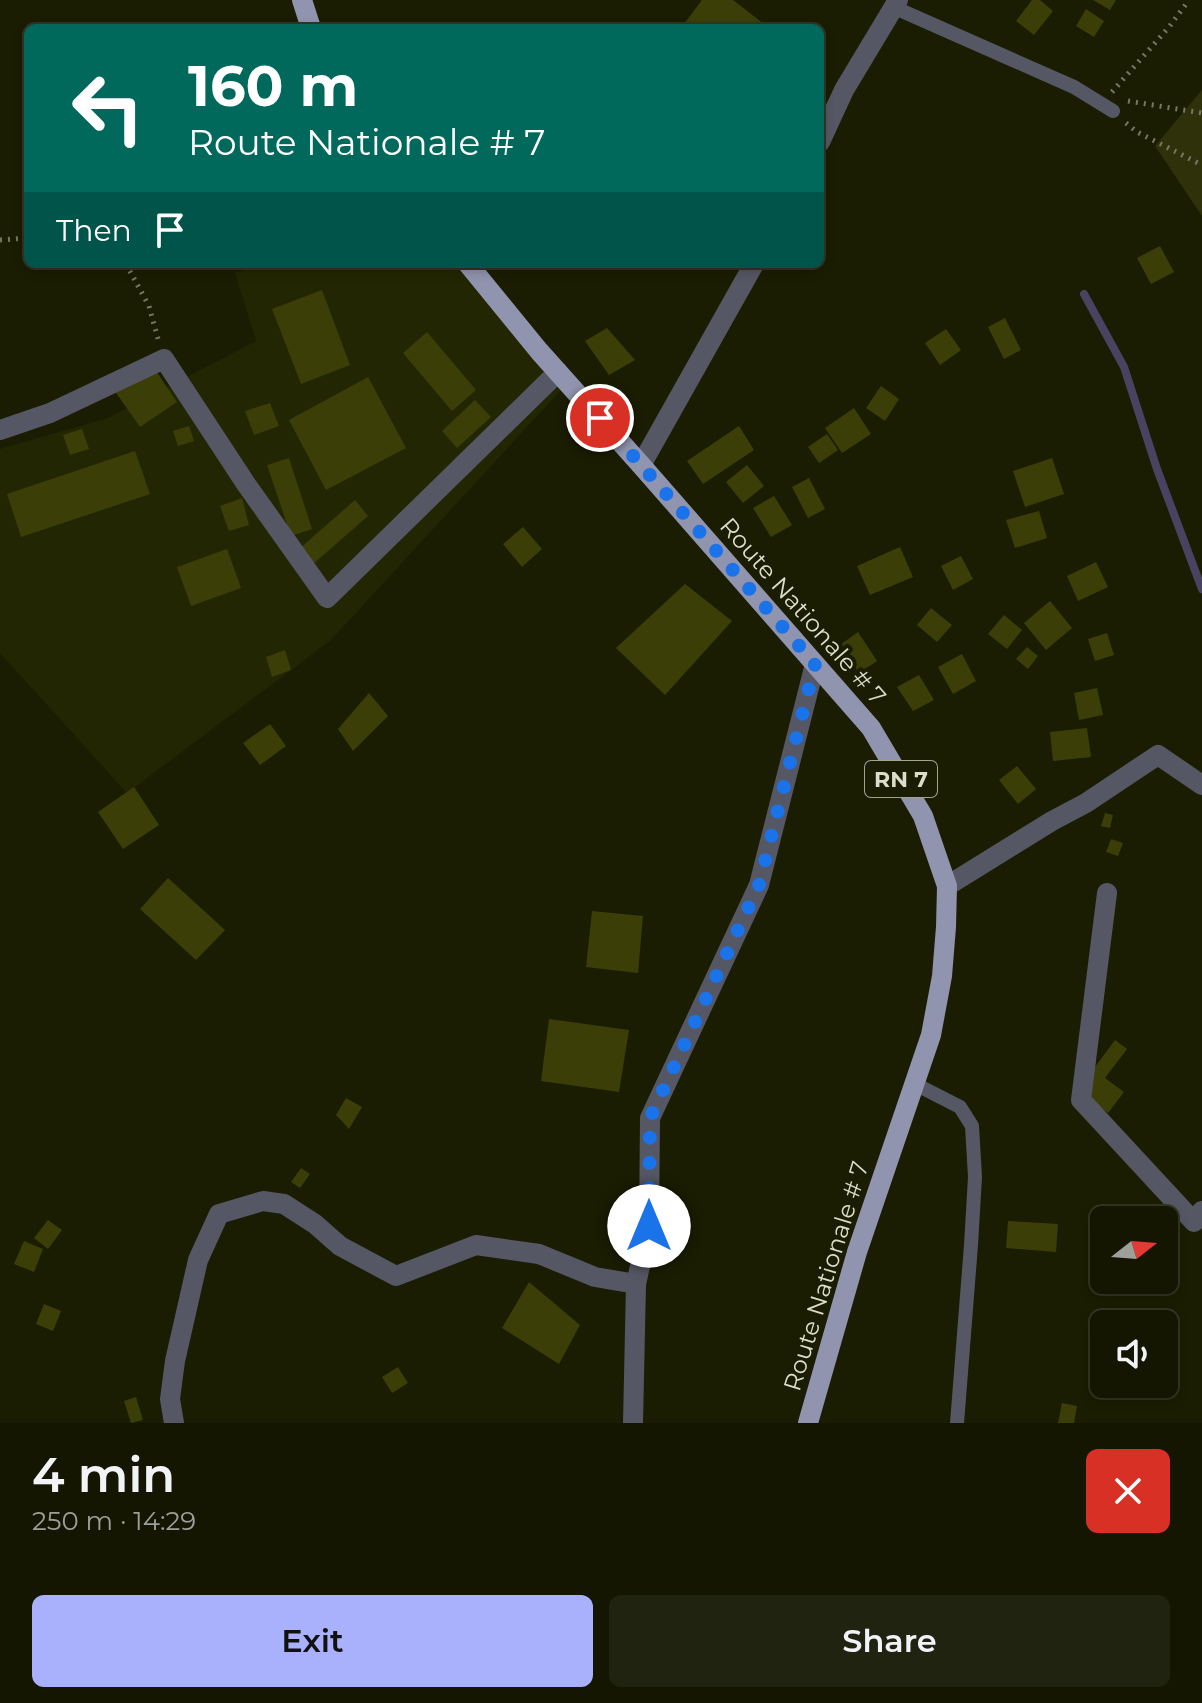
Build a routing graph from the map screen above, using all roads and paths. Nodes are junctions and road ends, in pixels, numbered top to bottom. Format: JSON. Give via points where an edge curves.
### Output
{"nodes":[{"id":1,"x":302,"y":0,"type":"edge"},
{"id":2,"x":1189,"y":0,"type":"edge"},
{"id":3,"x":895,"y":4,"type":"edge"},
{"id":4,"x":310,"y":24,"type":"edge"},
{"id":5,"x":1113,"y":111,"type":"joint"},
{"id":6,"x":1202,"y":113,"type":"edge"},
{"id":7,"x":824,"y":133,"type":"edge"},
{"id":8,"x":1202,"y":165,"type":"edge"},
{"id":9,"x":24,"y":238,"type":"edge"},
{"id":10,"x":0,"y":240,"type":"edge"},
{"id":11,"x":128,"y":268,"type":"edge"},
{"id":12,"x":471,"y":268,"type":"edge"},
{"id":13,"x":752,"y":268,"type":"edge"},
{"id":14,"x":164,"y":359,"type":"junction"},
{"id":15,"x":558,"y":372,"type":"junction"},
{"id":16,"x":0,"y":430,"type":"edge"},
{"id":17,"x":641,"y":465,"type":"junction"},
{"id":18,"x":815,"y":664,"type":"junction"},
{"id":19,"x":1202,"y":785,"type":"edge"},
{"id":20,"x":947,"y":886,"type":"junction"},
{"id":21,"x":1107,"y":893,"type":"dead end"},
{"id":22,"x":915,"y":1084,"type":"junction"},
{"id":23,"x":1202,"y":1211,"type":"edge"},
{"id":24,"x":636,"y":1284,"type":"junction"},
{"id":25,"x":174,"y":1423,"type":"edge"},
{"id":26,"x":633,"y":1423,"type":"edge"},
{"id":27,"x":808,"y":1423,"type":"edge"},
{"id":28,"x":957,"y":1423,"type":"edge"}],
"edges":[{"from":1,"to":4,"type":"main road"},
{"from":2,"to":6,"type":"path","via":[[1108,96]]},
{"from":3,"to":5,"type":"lane","via":[[1074,87]]},
{"from":3,"to":7,"type":"street"},
{"from":5,"to":8,"type":"path","via":[[1137,132]]},
{"from":9,"to":10,"type":"path"},
{"from":11,"to":14,"type":"path","via":[[149,306]]},
{"from":12,"to":15,"type":"main road","name":"Route Nationale # 7","number":"RN 7"},
{"from":13,"to":17,"type":"street"},
{"from":14,"to":15,"type":"street","via":[[327,598]]},
{"from":14,"to":16,"type":"street","via":[[50,413]]},
{"from":15,"to":17,"type":"main road","name":"Route Nationale # 7","number":"RN 7"},
{"from":17,"to":18,"type":"main road","name":"Route Nationale # 7","number":"RN 7"},
{"from":18,"to":20,"type":"main road","name":"Route Nationale # 7","number":"RN 7","via":[[871,728],[923,816]]},
{"from":18,"to":24,"type":"street","via":[[759,885],[650,1118],[649,1226]]},
{"from":19,"to":20,"type":"street","via":[[1158,755]]},
{"from":20,"to":22,"type":"main road","name":"Route Nationale # 7","number":"RN 7","via":[[942,976]]},
{"from":21,"to":23,"type":"street","via":[[1081,1100],[1194,1222]]},
{"from":22,"to":27,"type":"main road","name":"Route Nationale # 7","number":"RN 7","via":[[857,1252]]},
{"from":22,"to":28,"type":"lane","via":[[960,1107],[972,1126],[973,1218]]},
{"from":24,"to":25,"type":"street","via":[[595,1277],[539,1254],[476,1245],[396,1276],[340,1246],[284,1204],[263,1201],[219,1214],[198,1260],[175,1361],[170,1399]]},
{"from":24,"to":26,"type":"street"}]}
